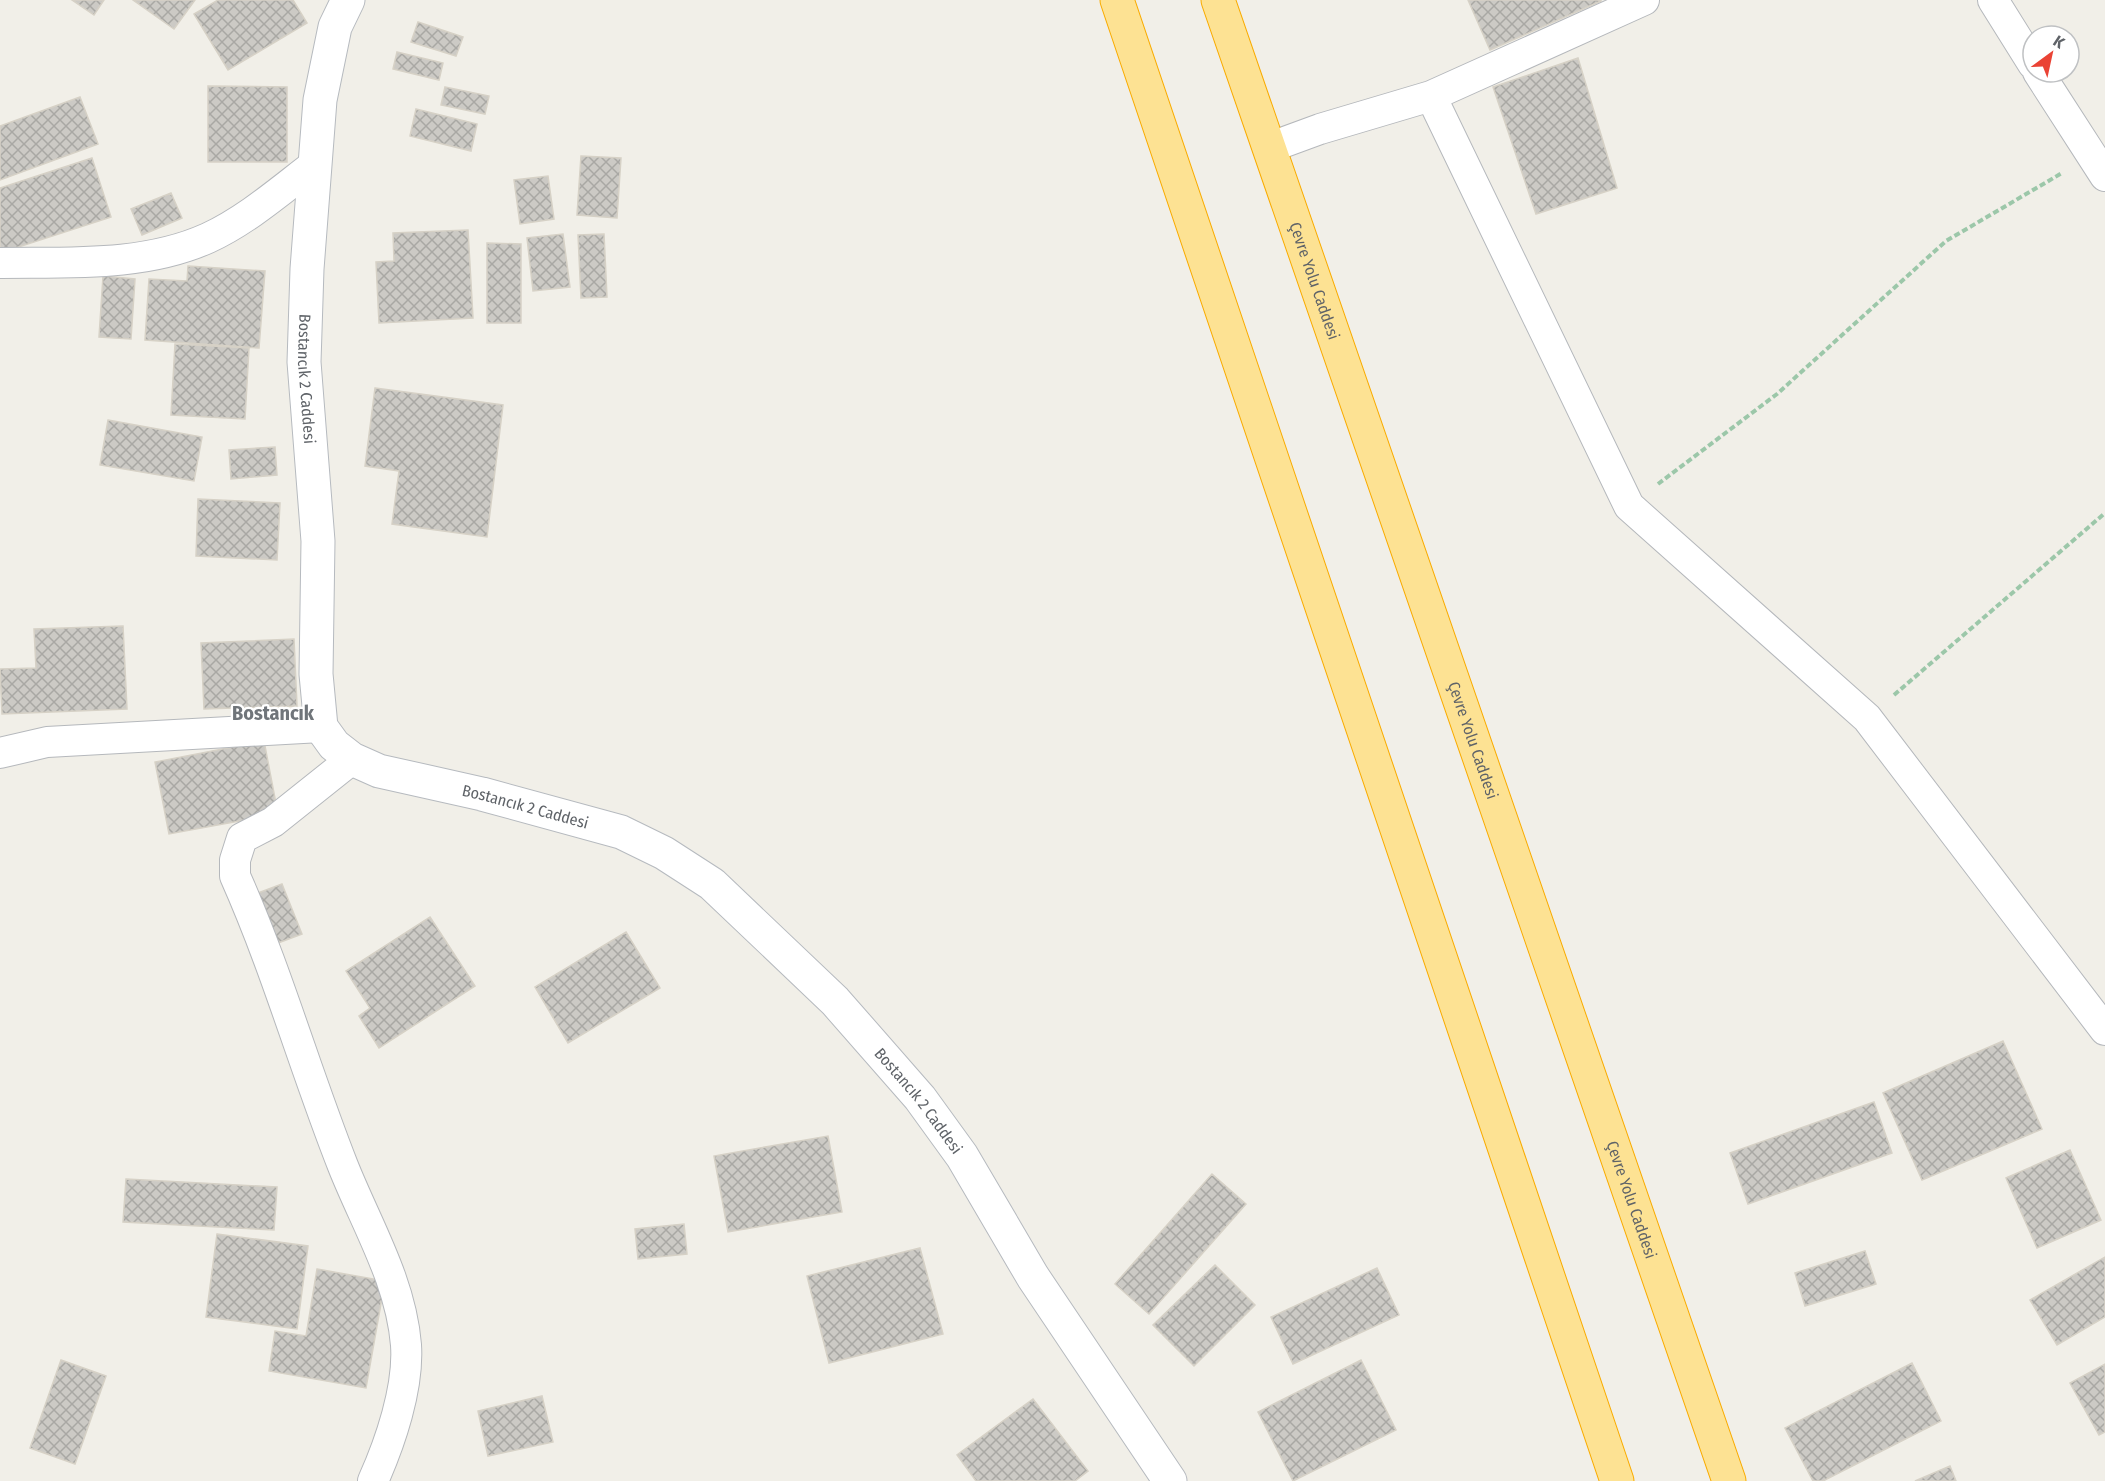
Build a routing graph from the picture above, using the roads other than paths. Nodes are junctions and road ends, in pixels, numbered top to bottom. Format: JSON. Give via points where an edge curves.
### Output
{"nodes":[{"id":1,"x":1117,"y":0,"type":"edge"},
{"id":2,"x":1218,"y":0,"type":"edge"},
{"id":3,"x":1644,"y":0,"type":"edge"},
{"id":4,"x":1993,"y":0,"type":"edge"},
{"id":5,"x":346,"y":1,"type":"edge"},
{"id":6,"x":2021,"y":45,"type":"edge"},
{"id":7,"x":2046,"y":84,"type":"edge"},
{"id":8,"x":1431,"y":96,"type":"junction"},
{"id":9,"x":1270,"y":147,"type":"junction"},
{"id":10,"x":314,"y":165,"type":"junction"},
{"id":11,"x":2098,"y":166,"type":"edge"},
{"id":12,"x":0,"y":263,"type":"edge"},
{"id":13,"x":321,"y":727,"type":"junction"},
{"id":14,"x":0,"y":753,"type":"edge"},
{"id":15,"x":352,"y":759,"type":"junction"},
{"id":16,"x":2105,"y":1030,"type":"edge"},
{"id":17,"x":373,"y":1481,"type":"edge"},
{"id":18,"x":1170,"y":1481,"type":"edge"},
{"id":19,"x":1617,"y":1481,"type":"edge"},
{"id":20,"x":1729,"y":1481,"type":"edge"}],
"edges":[{"from":1,"to":19,"type":"highway"},
{"from":2,"to":9,"type":"highway","name":"Çevre Yolu Caddesi"},
{"from":3,"to":8,"type":"street"},
{"from":4,"to":6,"type":"street"},
{"from":5,"to":10,"type":"street","name":"Bostancık 2 Caddesi","via":[[326,64]]},
{"from":7,"to":11,"type":"street"},
{"from":8,"to":9,"type":"street"},
{"from":8,"to":16,"type":"street","via":[[1629,506],[1867,718]]},
{"from":9,"to":20,"type":"highway","name":"Çevre Yolu Caddesi"},
{"from":10,"to":12,"type":"street","via":[[254,211],[208,238],[133,260]]},
{"from":10,"to":13,"type":"street","name":"Bostancık 2 Caddesi","via":[[304,362],[318,541],[316,684]]},
{"from":13,"to":14,"type":"street","via":[[47,742]]},
{"from":13,"to":15,"type":"street","name":"Bostancık 2 Caddesi","via":[[334,745]]},
{"from":15,"to":17,"type":"street","via":[[273,822],[242,838],[235,876],[343,1166],[391,1274],[406,1346],[401,1399]]},
{"from":15,"to":18,"type":"street","name":"Bostancık 2 Caddesi","via":[[379,771],[621,832],[664,852],[712,884],[835,1001],[920,1098],[962,1156],[1033,1277]]}]}
